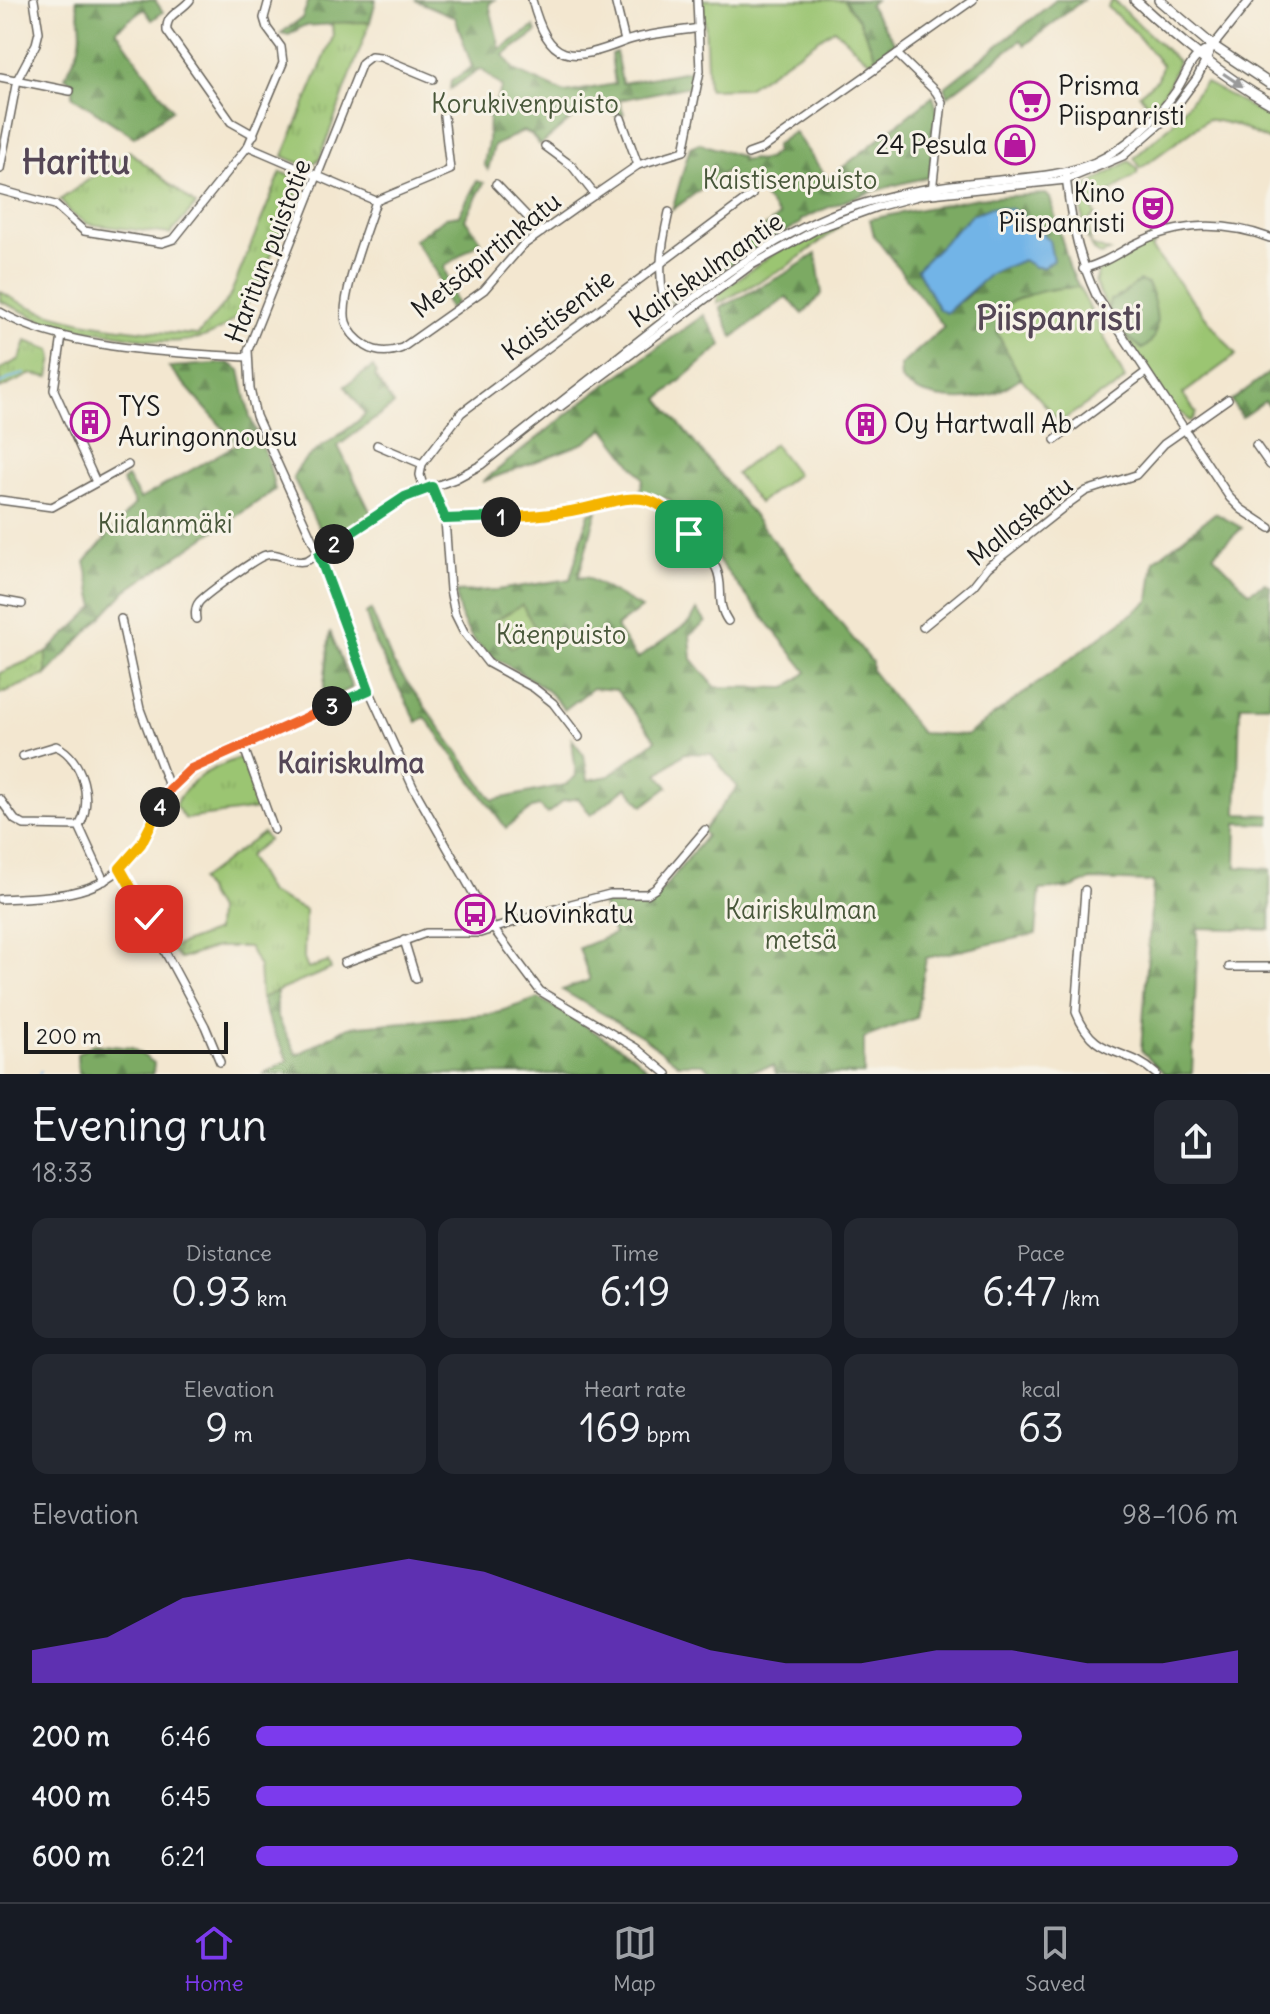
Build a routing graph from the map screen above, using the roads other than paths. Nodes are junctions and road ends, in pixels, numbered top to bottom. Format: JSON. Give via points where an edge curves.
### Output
{"nodes":[{"id":1,"x":34,"y":0,"type":"edge"},
{"id":2,"x":190,"y":0,"type":"edge"},
{"id":3,"x":269,"y":0,"type":"edge"},
{"id":4,"x":532,"y":0,"type":"edge"},
{"id":5,"x":615,"y":0,"type":"edge"},
{"id":6,"x":697,"y":0,"type":"edge"},
{"id":7,"x":973,"y":0,"type":"edge"},
{"id":8,"x":1135,"y":0,"type":"edge"},
{"id":9,"x":1159,"y":0,"type":"edge"},
{"id":10,"x":1250,"y":0,"type":"edge"},
{"id":11,"x":699,"y":28,"type":"junction"},
{"id":12,"x":625,"y":41,"type":"junction"},
{"id":13,"x":1213,"y":46,"type":"junction"},
{"id":14,"x":897,"y":54,"type":"junction"},
{"id":15,"x":1197,"y":55,"type":"junction"},
{"id":16,"x":1207,"y":62,"type":"junction"},
{"id":17,"x":0,"y":77,"type":"edge"},
{"id":18,"x":433,"y":79,"type":"dead end"},
{"id":19,"x":17,"y":80,"type":"junction"},
{"id":20,"x":1270,"y":84,"type":"edge"},
{"id":21,"x":70,"y":91,"type":"dead end"},
{"id":22,"x":1270,"y":103,"type":"edge"},
{"id":23,"x":444,"y":116,"type":"dead end"},
{"id":24,"x":621,"y":118,"type":"dead end"},
{"id":25,"x":251,"y":141,"type":"junction"},
{"id":26,"x":545,"y":146,"type":"dead end"},
{"id":27,"x":748,"y":154,"type":"dead end"},
{"id":28,"x":638,"y":165,"type":"junction"},
{"id":29,"x":0,"y":169,"type":"edge"},
{"id":30,"x":317,"y":176,"type":"junction"},
{"id":31,"x":1066,"y":177,"type":"junction"},
{"id":32,"x":496,"y":184,"type":"dead end"},
{"id":33,"x":0,"y":190,"type":"edge"},
{"id":34,"x":932,"y":190,"type":"junction"},
{"id":35,"x":595,"y":195,"type":"junction"},
{"id":36,"x":752,"y":195,"type":"dead end"},
{"id":37,"x":376,"y":201,"type":"junction"},
{"id":38,"x":669,"y":212,"type":"dead end"},
{"id":39,"x":542,"y":232,"type":"junction"},
{"id":40,"x":1270,"y":238,"type":"edge"},
{"id":41,"x":660,"y":264,"type":"junction"},
{"id":42,"x":1083,"y":269,"type":"junction"},
{"id":43,"x":0,"y":312,"type":"edge"},
{"id":44,"x":672,"y":319,"type":"junction"},
{"id":45,"x":62,"y":336,"type":"junction"},
{"id":46,"x":247,"y":357,"type":"junction"},
{"id":47,"x":1146,"y":372,"type":"junction"},
{"id":48,"x":1228,"y":399,"type":"dead end"},
{"id":49,"x":1186,"y":429,"type":"junction"},
{"id":50,"x":1055,"y":440,"type":"dead end"},
{"id":51,"x":377,"y":445,"type":"dead end"},
{"id":52,"x":1256,"y":445,"type":"dead end"},
{"id":53,"x":422,"y":464,"type":"junction"},
{"id":54,"x":128,"y":465,"type":"dead end"},
{"id":55,"x":1270,"y":465,"type":"edge"},
{"id":56,"x":96,"y":482,"type":"junction"},
{"id":57,"x":428,"y":488,"type":"junction"},
{"id":58,"x":0,"y":500,"type":"edge"},
{"id":59,"x":445,"y":519,"type":"junction"},
{"id":60,"x":1270,"y":528,"type":"edge"},
{"id":61,"x":319,"y":555,"type":"junction"},
{"id":62,"x":0,"y":600,"type":"edge"},
{"id":63,"x":22,"y":604,"type":"dead end"},
{"id":64,"x":121,"y":619,"type":"dead end"},
{"id":65,"x":196,"y":619,"type":"dead end"},
{"id":66,"x":728,"y":621,"type":"dead end"},
{"id":67,"x":923,"y":627,"type":"dead end"},
{"id":68,"x":369,"y":690,"type":"junction"},
{"id":69,"x":579,"y":737,"type":"dead end"},
{"id":70,"x":243,"y":745,"type":"junction"},
{"id":71,"x":23,"y":756,"type":"dead end"},
{"id":72,"x":170,"y":789,"type":"junction"},
{"id":73,"x":0,"y":799,"type":"edge"},
{"id":74,"x":79,"y":826,"type":"junction"},
{"id":75,"x":274,"y":830,"type":"dead end"},
{"id":76,"x":705,"y":830,"type":"dead end"},
{"id":77,"x":120,"y":868,"type":"junction"},
{"id":78,"x":104,"y":881,"type":"junction"},
{"id":79,"x":1085,"y":890,"type":"dead end"},
{"id":80,"x":0,"y":899,"type":"edge"},
{"id":81,"x":493,"y":928,"type":"junction"},
{"id":82,"x":404,"y":940,"type":"junction"},
{"id":83,"x":344,"y":963,"type":"dead end"},
{"id":84,"x":1229,"y":967,"type":"dead end"},
{"id":85,"x":1270,"y":967,"type":"edge"},
{"id":86,"x":416,"y":979,"type":"dead end"},
{"id":87,"x":220,"y":1062,"type":"dead end"},
{"id":88,"x":667,"y":1074,"type":"edge"},
{"id":89,"x":1156,"y":1074,"type":"edge"}],
"edges":[{"from":1,"to":19,"type":"street","via":[[39,32]]},
{"from":2,"to":25,"type":"street","via":[[166,22],[167,31],[231,122]]},
{"from":3,"to":25,"type":"street","via":[[264,18],[281,47],[283,63]]},
{"from":4,"to":12,"type":"street","via":[[543,34],[561,51],[590,54]]},
{"from":5,"to":12,"type":"street"},
{"from":6,"to":11,"type":"street"},
{"from":7,"to":14,"type":"street"},
{"from":8,"to":15,"type":"main road"},
{"from":9,"to":13,"type":"main road"},
{"from":10,"to":13,"type":"street"},
{"from":11,"to":12,"type":"street"},
{"from":11,"to":28,"type":"street","name":"Metsäpirtinkatu","via":[[699,82],[684,151]]},
{"from":13,"to":15,"type":"street","name":"Kairiskulmantie"},
{"from":13,"to":16,"type":"street","name":"Kairiskulmantie"},
{"from":13,"to":20,"type":"main road"},
{"from":14,"to":27,"type":"street"},
{"from":14,"to":34,"type":"street","via":[[942,102]]},
{"from":15,"to":16,"type":"main road"},
{"from":15,"to":31,"type":"street","name":"Kairiskulmantie","via":[[1161,110],[1135,135]]},
{"from":16,"to":22,"type":"main road","one_way":true},
{"from":16,"to":31,"type":"street","name":"Kairiskulmantie","via":[[1169,116],[1141,142],[1108,164]]},
{"from":17,"to":19,"type":"street"},
{"from":18,"to":30,"type":"street","name":"Haritun puistotie","via":[[371,56],[360,66]]},
{"from":19,"to":21,"type":"street"},
{"from":19,"to":29,"type":"street"},
{"from":23,"to":37,"type":"street","via":[[450,170]]},
{"from":24,"to":28,"type":"street"},
{"from":25,"to":30,"type":"street"},
{"from":25,"to":33,"type":"street","via":[[178,236],[162,243],[84,231],[55,205]]},
{"from":26,"to":35,"type":"street","via":[[572,166]]},
{"from":28,"to":35,"type":"street","name":"Metsäpirtinkatu"},
{"from":30,"to":37,"type":"street"},
{"from":30,"to":46,"type":"street","name":"Haritun puistotie"},
{"from":31,"to":34,"type":"street","name":"Kairiskulmantie"},
{"from":31,"to":42,"type":"street"},
{"from":32,"to":39,"type":"street"},
{"from":34,"to":44,"type":"street","name":"Kairiskulmantie","via":[[819,228],[750,266]]},
{"from":35,"to":39,"type":"street","name":"Metsäpirtinkatu"},
{"from":36,"to":41,"type":"street","name":"Kaistisentie"},
{"from":37,"to":39,"type":"street","name":"Metsäpirtinkatu","via":[[344,314],[355,337],[380,351],[402,348],[479,294],[518,250]]},
{"from":38,"to":41,"type":"street"},
{"from":40,"to":42,"type":"street","via":[[1226,226],[1182,228]]},
{"from":41,"to":44,"type":"street"},
{"from":41,"to":53,"type":"street","name":"Kaistisentie","via":[[461,413]]},
{"from":42,"to":47,"type":"street"},
{"from":43,"to":45,"type":"street"},
{"from":44,"to":57,"type":"street","name":"Kairiskulmantie","via":[[481,465]]},
{"from":45,"to":46,"type":"street","via":[[189,355]]},
{"from":45,"to":56,"type":"street","via":[[54,390]]},
{"from":46,"to":61,"type":"street","name":"Haritun puistotie","via":[[256,416]]},
{"from":47,"to":49,"type":"street"},
{"from":47,"to":50,"type":"street"},
{"from":48,"to":49,"type":"street","name":"Mallaskatu"},
{"from":49,"to":60,"type":"street","via":[[1230,498]]},
{"from":49,"to":67,"type":"street","name":"Mallaskatu","via":[[1136,475],[1086,491],[1069,503]]},
{"from":51,"to":53,"type":"street"},
{"from":52,"to":55,"type":"street"},
{"from":53,"to":57,"type":"street","via":[[420,475]]},
{"from":54,"to":56,"type":"street"},
{"from":56,"to":58,"type":"street","via":[[52,507]]},
{"from":57,"to":59,"type":"street"},
{"from":57,"to":61,"type":"street","name":"Kairiskulmantie","via":[[405,497]]},
{"from":59,"to":66,"type":"street","via":[[526,517],[631,498],[663,505],[716,568],[720,605]]},
{"from":59,"to":69,"type":"street","via":[[450,590],[464,632],[488,663],[553,703]]},
{"from":61,"to":65,"type":"street","via":[[297,562],[263,556],[203,599]]},
{"from":61,"to":68,"type":"street","name":"Haritun puistotie"},
{"from":62,"to":63,"type":"street"},
{"from":64,"to":72,"type":"street","via":[[140,709]]},
{"from":68,"to":70,"type":"street"},
{"from":68,"to":81,"type":"street","name":"Haritun puistotie","via":[[413,787]]},
{"from":70,"to":72,"type":"street","via":[[191,769]]},
{"from":70,"to":75,"type":"street"},
{"from":71,"to":74,"type":"street","via":[[56,746],[69,757],[84,788],[85,814]]},
{"from":72,"to":77,"type":"street","via":[[141,844]]},
{"from":73,"to":74,"type":"street","via":[[24,825]]},
{"from":74,"to":78,"type":"street"},
{"from":76,"to":81,"type":"street","via":[[647,894],[610,894]]},
{"from":77,"to":78,"type":"street"},
{"from":77,"to":87,"type":"street"},
{"from":78,"to":80,"type":"street","via":[[75,893]]},
{"from":79,"to":89,"type":"street","via":[[1076,1012],[1082,1029],[1108,1050],[1145,1064]]},
{"from":81,"to":82,"type":"street","via":[[468,934],[436,931]]},
{"from":81,"to":88,"type":"street","name":"Haritun puistotie","via":[[540,991],[636,1048]]},
{"from":82,"to":83,"type":"street"},
{"from":82,"to":86,"type":"street"},
{"from":84,"to":85,"type":"street"}]}
